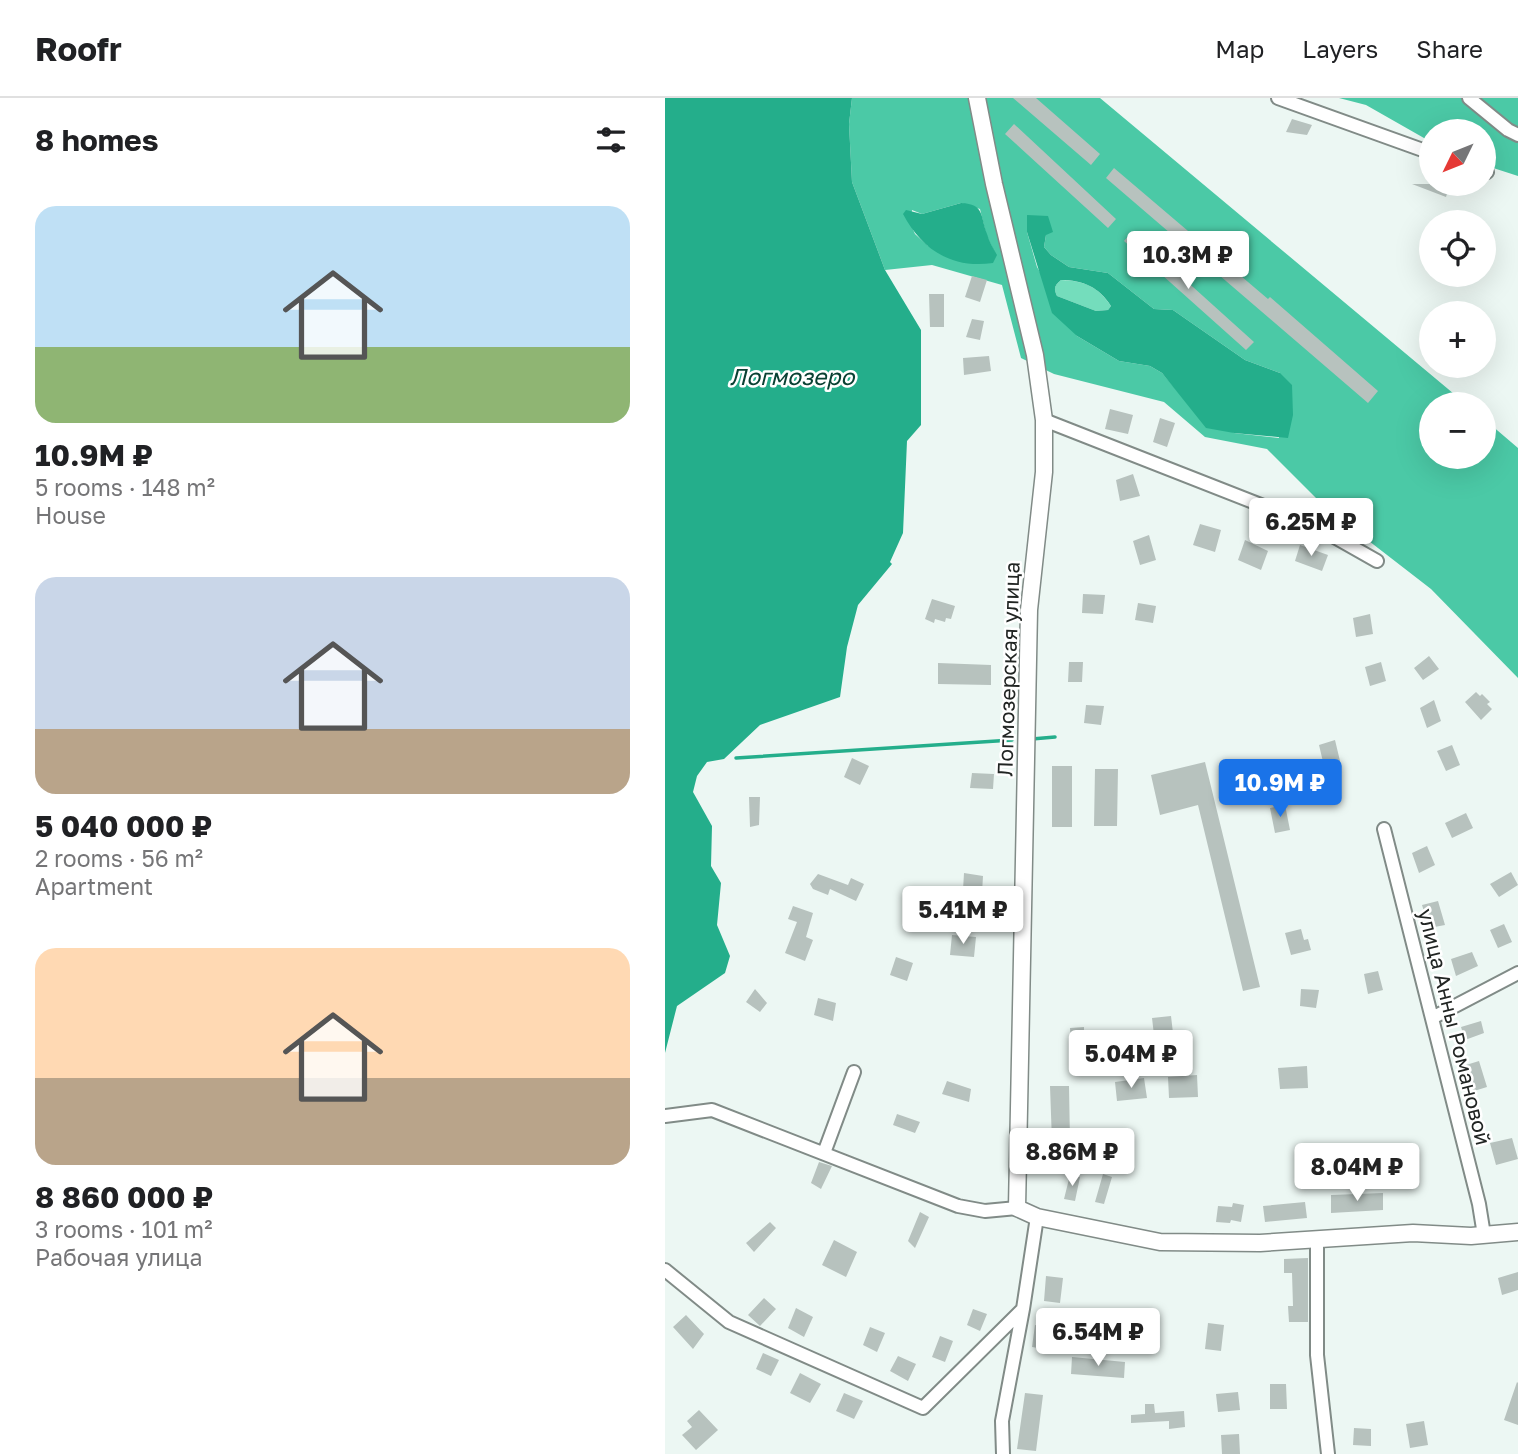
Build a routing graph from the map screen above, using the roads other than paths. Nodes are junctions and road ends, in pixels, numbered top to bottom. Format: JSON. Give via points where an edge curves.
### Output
{"nodes":[{"id":1,"x":977,"y":98,"type":"edge"},
{"id":2,"x":1278,"y":98,"type":"edge"},
{"id":3,"x":1469,"y":98,"type":"edge"},
{"id":4,"x":1513,"y":133,"type":"edge"},
{"id":5,"x":1419,"y":149,"type":"edge"},
{"id":6,"x":1044,"y":420,"type":"junction"},
{"id":7,"x":1377,"y":561,"type":"dead end"},
{"id":8,"x":1384,"y":829,"type":"dead end"},
{"id":9,"x":1518,"y":973,"type":"edge"},
{"id":10,"x":1431,"y":1018,"type":"junction"},
{"id":11,"x":854,"y":1072,"type":"dead end"},
{"id":12,"x":665,"y":1116,"type":"edge"},
{"id":13,"x":824,"y":1153,"type":"junction"},
{"id":14,"x":1017,"y":1208,"type":"junction"},
{"id":15,"x":1037,"y":1217,"type":"junction"},
{"id":16,"x":1518,"y":1232,"type":"edge"},
{"id":17,"x":1484,"y":1235,"type":"junction"},
{"id":18,"x":1317,"y":1239,"type":"junction"},
{"id":19,"x":665,"y":1270,"type":"edge"},
{"id":20,"x":1023,"y":1308,"type":"junction"},
{"id":21,"x":1003,"y":1454,"type":"edge"},
{"id":22,"x":1328,"y":1454,"type":"edge"}],
"edges":[{"from":1,"to":6,"type":"street","name":"Логмозерская улица","via":[[1035,355]]},
{"from":2,"to":5,"type":"street"},
{"from":3,"to":4,"type":"street"},
{"from":6,"to":7,"type":"street","via":[[1317,527]]},
{"from":6,"to":14,"type":"street","name":"Логмозерская улица","via":[[1044,472],[1029,610]]},
{"from":8,"to":10,"type":"street","name":"улица Анны Романовой"},
{"from":9,"to":10,"type":"street"},
{"from":10,"to":17,"type":"street","name":"улица Анны Романовой"},
{"from":11,"to":13,"type":"street"},
{"from":12,"to":13,"type":"street","via":[[712,1110]]},
{"from":13,"to":14,"type":"street","via":[[958,1206],[985,1212]]},
{"from":14,"to":15,"type":"street"},
{"from":15,"to":18,"type":"street","via":[[1160,1242]]},
{"from":15,"to":20,"type":"street"},
{"from":16,"to":17,"type":"street"},
{"from":17,"to":18,"type":"street","via":[[1413,1233]]},
{"from":18,"to":22,"type":"street","via":[[1317,1355]]},
{"from":19,"to":20,"type":"street","via":[[729,1322],[923,1408]]},
{"from":20,"to":21,"type":"street","via":[[1002,1421]]}]}
